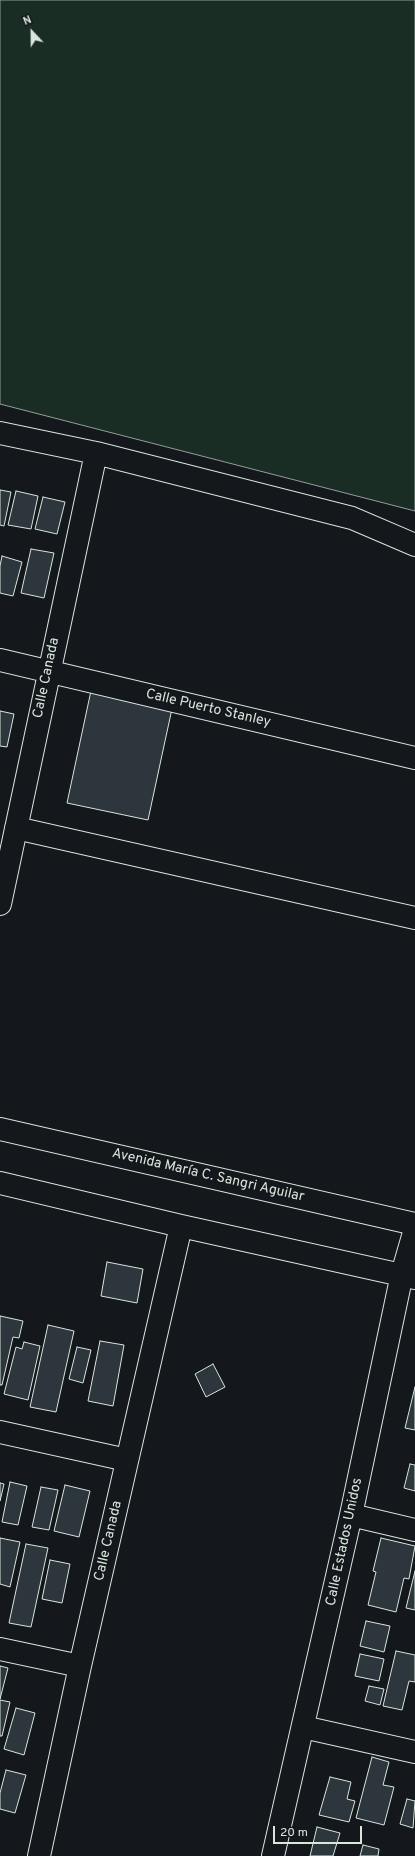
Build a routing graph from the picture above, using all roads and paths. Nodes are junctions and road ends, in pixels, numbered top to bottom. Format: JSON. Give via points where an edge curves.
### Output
{"nodes":[{"id":1,"x":0,"y":433,"type":"edge"},
{"id":2,"x":96,"y":453,"type":"junction"},
{"id":3,"x":415,"y":545,"type":"edge"},
{"id":4,"x":0,"y":660,"type":"edge"},
{"id":5,"x":49,"y":671,"type":"junction"},
{"id":6,"x":415,"y":758,"type":"edge"},
{"id":7,"x":16,"y":828,"type":"junction"},
{"id":8,"x":3,"y":880,"type":"edge"},
{"id":9,"x":0,"y":904,"type":"edge"},
{"id":10,"x":415,"y":918,"type":"edge"},
{"id":11,"x":0,"y":1129,"type":"edge"},
{"id":12,"x":0,"y":1183,"type":"edge"},
{"id":13,"x":415,"y":1224,"type":"edge"},
{"id":14,"x":181,"y":1226,"type":"junction"},
{"id":15,"x":415,"y":1229,"type":"edge"},
{"id":16,"x":408,"y":1276,"type":"edge"},
{"id":17,"x":0,"y":1432,"type":"edge"},
{"id":18,"x":127,"y":1460,"type":"junction"},
{"id":19,"x":351,"y":1515,"type":"junction"},
{"id":20,"x":415,"y":1530,"type":"edge"},
{"id":21,"x":0,"y":1649,"type":"edge"},
{"id":22,"x":80,"y":1666,"type":"junction"},
{"id":23,"x":303,"y":1727,"type":"junction"},
{"id":24,"x":415,"y":1752,"type":"edge"},
{"id":25,"x":39,"y":1856,"type":"edge"},
{"id":26,"x":274,"y":1856,"type":"edge"}],
"edges":[{"from":1,"to":2,"type":"street"},
{"from":2,"to":3,"type":"street","via":[[352,518]]},
{"from":2,"to":5,"type":"street","name":"Calle Canada"},
{"from":4,"to":5,"type":"street","name":"Calle Puerto Stanley"},
{"from":5,"to":6,"type":"street","name":"Calle Puerto Stanley"},
{"from":5,"to":7,"type":"street","name":"Calle Canada"},
{"from":7,"to":8,"type":"street","name":"Calle Canada"},
{"from":7,"to":10,"type":"street"},
{"from":8,"to":9,"type":"street","name":"Calle Canada"},
{"from":11,"to":13,"type":"street","name":"Avenida María C. Sangri Aguilar"},
{"from":12,"to":14,"type":"street"},
{"from":14,"to":16,"type":"street"},
{"from":14,"to":18,"type":"street","name":"Calle Canada"},
{"from":15,"to":16,"type":"street","name":"Calle Estados Unidos"},
{"from":16,"to":19,"type":"street","name":"Calle Estados Unidos"},
{"from":17,"to":18,"type":"street"},
{"from":18,"to":22,"type":"street","name":"Calle Canada"},
{"from":19,"to":20,"type":"street"},
{"from":19,"to":23,"type":"street","name":"Calle Estados Unidos"},
{"from":21,"to":22,"type":"street"},
{"from":22,"to":25,"type":"street","name":"Calle Canada"},
{"from":23,"to":24,"type":"street"},
{"from":23,"to":26,"type":"street","name":"Calle Estados Unidos"}]}
